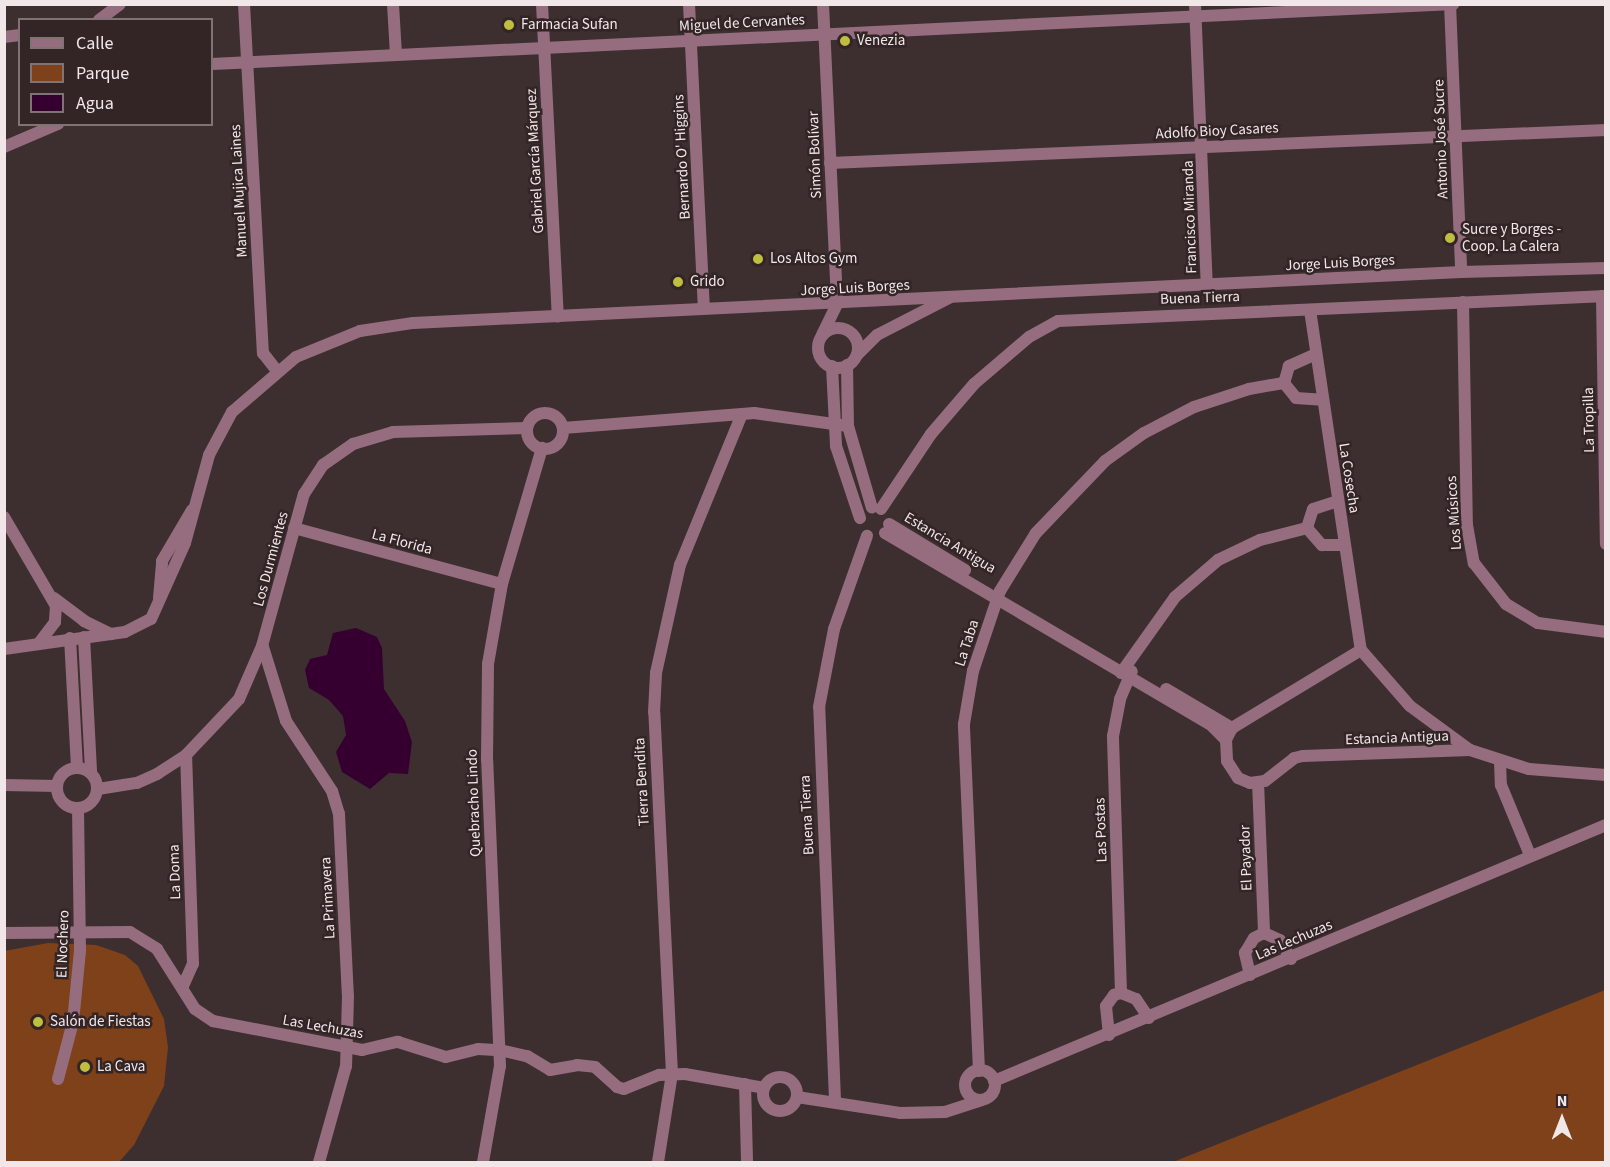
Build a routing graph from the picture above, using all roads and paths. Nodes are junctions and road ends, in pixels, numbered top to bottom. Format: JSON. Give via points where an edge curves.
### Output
{"nodes":[{"id":1,"x":120,"y":4,"type":"edge"},
{"id":2,"x":244,"y":4,"type":"edge"},
{"id":3,"x":393,"y":4,"type":"edge"},
{"id":4,"x":542,"y":4,"type":"edge"},
{"id":5,"x":689,"y":4,"type":"edge"},
{"id":6,"x":823,"y":4,"type":"edge"},
{"id":7,"x":1451,"y":5,"type":"edge"},
{"id":8,"x":1196,"y":10,"type":"edge"},
{"id":9,"x":102,"y":18,"type":"edge"},
{"id":10,"x":825,"y":33,"type":"junction"},
{"id":11,"x":690,"y":40,"type":"junction"},
{"id":12,"x":544,"y":47,"type":"junction"},
{"id":13,"x":396,"y":54,"type":"junction"},
{"id":14,"x":246,"y":61,"type":"junction"},
{"id":15,"x":213,"y":64,"type":"edge"},
{"id":16,"x":53,"y":126,"type":"edge"},
{"id":17,"x":1605,"y":130,"type":"edge"},
{"id":18,"x":1456,"y":133,"type":"junction"},
{"id":19,"x":4,"y":147,"type":"edge"},
{"id":20,"x":1202,"y":147,"type":"junction"},
{"id":21,"x":830,"y":163,"type":"junction"},
{"id":22,"x":1605,"y":268,"type":"edge"},
{"id":23,"x":1461,"y":272,"type":"junction"},
{"id":24,"x":1207,"y":285,"type":"junction"},
{"id":25,"x":1604,"y":296,"type":"edge"},
{"id":26,"x":948,"y":298,"type":"junction"},
{"id":27,"x":1463,"y":302,"type":"junction"},
{"id":28,"x":837,"y":304,"type":"junction"},
{"id":29,"x":705,"y":309,"type":"junction"},
{"id":30,"x":1310,"y":310,"type":"junction"},
{"id":31,"x":558,"y":316,"type":"junction"},
{"id":32,"x":843,"y":328,"type":"junction"},
{"id":33,"x":821,"y":338,"type":"junction"},
{"id":34,"x":1316,"y":354,"type":"junction"},
{"id":35,"x":852,"y":361,"type":"junction"},
{"id":36,"x":832,"y":366,"type":"junction"},
{"id":37,"x":277,"y":371,"type":"junction"},
{"id":38,"x":1284,"y":383,"type":"junction"},
{"id":39,"x":1322,"y":400,"type":"junction"},
{"id":40,"x":742,"y":414,"type":"junction"},
{"id":41,"x":834,"y":424,"type":"junction"},
{"id":42,"x":848,"y":426,"type":"junction"},
{"id":43,"x":527,"y":428,"type":"junction"},
{"id":44,"x":563,"y":428,"type":"junction"},
{"id":45,"x":542,"y":448,"type":"junction"},
{"id":46,"x":1338,"y":501,"type":"junction"},
{"id":47,"x":877,"y":509,"type":"junction"},
{"id":48,"x":4,"y":517,"type":"edge"},
{"id":49,"x":860,"y":518,"type":"junction"},
{"id":50,"x":294,"y":528,"type":"junction"},
{"id":51,"x":887,"y":528,"type":"junction"},
{"id":52,"x":1307,"y":528,"type":"junction"},
{"id":53,"x":867,"y":536,"type":"junction"},
{"id":54,"x":1605,"y":544,"type":"edge"},
{"id":55,"x":1344,"y":545,"type":"junction"},
{"id":56,"x":502,"y":584,"type":"junction"},
{"id":57,"x":998,"y":594,"type":"junction"},
{"id":58,"x":53,"y":597,"type":"junction"},
{"id":59,"x":1605,"y":632,"type":"edge"},
{"id":60,"x":111,"y":634,"type":"junction"},
{"id":61,"x":84,"y":636,"type":"junction"},
{"id":62,"x":70,"y":638,"type":"junction"},
{"id":63,"x":40,"y":642,"type":"junction"},
{"id":64,"x":262,"y":646,"type":"junction"},
{"id":65,"x":4,"y":649,"type":"edge"},
{"id":66,"x":1361,"y":650,"type":"junction"},
{"id":67,"x":1127,"y":671,"type":"junction"},
{"id":68,"x":81,"y":714,"type":"junction"},
{"id":69,"x":1436,"y":727,"type":"junction"},
{"id":70,"x":1232,"y":728,"type":"junction"},
{"id":71,"x":1226,"y":740,"type":"junction"},
{"id":72,"x":1470,"y":750,"type":"junction"},
{"id":73,"x":1424,"y":752,"type":"junction"},
{"id":74,"x":186,"y":755,"type":"junction"},
{"id":75,"x":1500,"y":761,"type":"junction"},
{"id":76,"x":77,"y":767,"type":"junction"},
{"id":77,"x":91,"y":772,"type":"junction"},
{"id":78,"x":1605,"y":775,"type":"edge"},
{"id":79,"x":1258,"y":782,"type":"junction"},
{"id":80,"x":4,"y":785,"type":"edge"},
{"id":81,"x":57,"y":786,"type":"junction"},
{"id":82,"x":98,"y":789,"type":"junction"},
{"id":83,"x":78,"y":808,"type":"junction"},
{"id":84,"x":1605,"y":825,"type":"edge"},
{"id":85,"x":1530,"y":855,"type":"junction"},
{"id":86,"x":4,"y":933,"type":"edge"},
{"id":87,"x":81,"y":933,"type":"junction"},
{"id":88,"x":1264,"y":933,"type":"junction"},
{"id":89,"x":1291,"y":959,"type":"junction"},
{"id":90,"x":1250,"y":975,"type":"junction"},
{"id":91,"x":183,"y":986,"type":"junction"},
{"id":92,"x":1121,"y":993,"type":"junction"},
{"id":93,"x":1149,"y":1018,"type":"junction"},
{"id":94,"x":1109,"y":1035,"type":"junction"},
{"id":95,"x":347,"y":1048,"type":"junction"},
{"id":96,"x":500,"y":1050,"type":"junction"},
{"id":97,"x":979,"y":1071,"type":"junction"},
{"id":98,"x":672,"y":1074,"type":"junction"},
{"id":99,"x":58,"y":1079,"type":"dead end"},
{"id":100,"x":994,"y":1081,"type":"junction"},
{"id":101,"x":745,"y":1084,"type":"junction"},
{"id":102,"x":764,"y":1088,"type":"junction"},
{"id":103,"x":965,"y":1088,"type":"junction"},
{"id":104,"x":797,"y":1097,"type":"junction"},
{"id":105,"x":834,"y":1100,"type":"junction"},
{"id":106,"x":981,"y":1100,"type":"junction"},
{"id":107,"x":956,"y":1110,"type":"junction"},
{"id":108,"x":319,"y":1162,"type":"edge"},
{"id":109,"x":483,"y":1162,"type":"edge"},
{"id":110,"x":658,"y":1162,"type":"edge"},
{"id":111,"x":747,"y":1162,"type":"edge"}],
"edges":[{"from":1,"to":9,"type":"street"},
{"from":2,"to":14,"type":"street","name":"Manuel Mujica Laines"},
{"from":3,"to":13,"type":"street"},
{"from":4,"to":12,"type":"street","name":"Gabriel García Márquez"},
{"from":5,"to":11,"type":"street","name":"Bernardo O' Higgins"},
{"from":6,"to":10,"type":"street","name":"Simón Bolívar"},
{"from":7,"to":8,"type":"street","name":"Miguel de Cervantes"},
{"from":7,"to":18,"type":"street","name":"Antonio José Sucre"},
{"from":8,"to":10,"type":"street","name":"Miguel de Cervantes"},
{"from":8,"to":20,"type":"street","name":"Francisco Miranda"},
{"from":10,"to":11,"type":"street","name":"Miguel de Cervantes"},
{"from":10,"to":21,"type":"street","name":"Simón Bolívar"},
{"from":11,"to":12,"type":"street","name":"Miguel de Cervantes"},
{"from":11,"to":29,"type":"street","name":"Bernardo O' Higgins"},
{"from":12,"to":13,"type":"street","name":"Miguel de Cervantes"},
{"from":12,"to":31,"type":"street","name":"Gabriel García Márquez"},
{"from":13,"to":14,"type":"street","name":"Miguel de Cervantes"},
{"from":14,"to":15,"type":"street","name":"Miguel de Cervantes"},
{"from":14,"to":37,"type":"street","name":"Manuel Mujica Laines","via":[[263,353]]},
{"from":16,"to":19,"type":"street"},
{"from":17,"to":18,"type":"street","name":"Adolfo Bioy Casares"},
{"from":18,"to":20,"type":"street","name":"Adolfo Bioy Casares"},
{"from":18,"to":23,"type":"street","name":"Antonio José Sucre"},
{"from":20,"to":21,"type":"street","name":"Adolfo Bioy Casares"},
{"from":20,"to":24,"type":"street","name":"Francisco Miranda"},
{"from":21,"to":28,"type":"street","name":"Simón Bolívar"},
{"from":22,"to":23,"type":"street","name":"Jorge Luis Borges"},
{"from":23,"to":24,"type":"street","name":"Jorge Luis Borges"},
{"from":24,"to":26,"type":"street","name":"Jorge Luis Borges"},
{"from":25,"to":27,"type":"street","name":"Buena Tierra"},
{"from":25,"to":54,"type":"street","name":"La Tropilla"},
{"from":26,"to":28,"type":"street","name":"Jorge Luis Borges"},
{"from":26,"to":35,"type":"street","via":[[877,335]]},
{"from":27,"to":30,"type":"street","name":"Buena Tierra"},
{"from":27,"to":59,"type":"street","name":"Los Músicos","via":[[1467,525],[1474,562],[1506,604],[1538,623]]},
{"from":28,"to":29,"type":"street","name":"Jorge Luis Borges"},
{"from":28,"to":32,"type":"street","name":"Simón Bolívar"},
{"from":28,"to":33,"type":"street","name":"Simón Bolívar"},
{"from":29,"to":31,"type":"street","name":"Jorge Luis Borges"},
{"from":30,"to":34,"type":"street","name":"La Cosecha"},
{"from":30,"to":47,"type":"street","name":"Buena Tierra","via":[[1058,321],[1029,337],[974,384],[931,434]]},
{"from":31,"to":37,"type":"street","name":"Jorge Luis Borges","via":[[413,323],[360,331],[322,344]]},
{"from":32,"to":33,"type":"street","via":[[831,329]]},
{"from":32,"to":35,"type":"street","via":[[856,339]]},
{"from":33,"to":36,"type":"street","via":[[819,351]]},
{"from":34,"to":38,"type":"street","via":[[1289,366]]},
{"from":34,"to":39,"type":"street","name":"La Cosecha"},
{"from":35,"to":36,"type":"street"},
{"from":35,"to":42,"type":"street","via":[[846,383]]},
{"from":36,"to":41,"type":"street"},
{"from":37,"to":60,"type":"street","name":"Jorge Luis Borges","via":[[243,399],[224,424],[209,455],[185,543],[158,606],[142,625]]},
{"from":38,"to":39,"type":"street","via":[[1296,398]]},
{"from":38,"to":57,"type":"street","name":"La Taba","via":[[1194,407],[1144,433],[1115,454],[1058,506]]},
{"from":39,"to":46,"type":"street","name":"La Cosecha"},
{"from":40,"to":41,"type":"street"},
{"from":40,"to":44,"type":"street"},
{"from":40,"to":98,"type":"street","name":"Tierra Bendita","via":[[684,554],[669,601],[656,673],[655,735]]},
{"from":41,"to":42,"type":"street"},
{"from":41,"to":49,"type":"street","via":[[841,468]]},
{"from":42,"to":47,"type":"street"},
{"from":43,"to":44,"type":"street","via":[[537,414],[548,413],[558,418]]},
{"from":43,"to":45,"type":"street","via":[[532,443]]},
{"from":43,"to":50,"type":"street","name":"Los Durmientes","via":[[393,432],[353,444],[323,465],[310,480]]},
{"from":44,"to":45,"type":"street","via":[[558,444]]},
{"from":45,"to":56,"type":"street","name":"Quebracho Lindo"},
{"from":46,"to":52,"type":"street","via":[[1313,509]]},
{"from":46,"to":55,"type":"street","name":"La Cosecha"},
{"from":47,"to":49,"type":"street","name":"Buena Tierra"},
{"from":47,"to":51,"type":"street"},
{"from":48,"to":58,"type":"street"},
{"from":49,"to":53,"type":"street","via":[[861,530]]},
{"from":50,"to":56,"type":"street","name":"La Florida"},
{"from":50,"to":64,"type":"street","name":"Los Durmientes"},
{"from":51,"to":53,"type":"street"},
{"from":51,"to":57,"type":"street","name":"Estancia Antigua"},
{"from":52,"to":55,"type":"street","via":[[1322,544]]},
{"from":52,"to":67,"type":"street","name":"Las Postas","via":[[1260,540],[1218,560],[1175,597]]},
{"from":53,"to":105,"type":"street","name":"Buena Tierra","via":[[834,629],[819,706]]},
{"from":55,"to":66,"type":"street","name":"La Cosecha"},
{"from":56,"to":96,"type":"street","name":"Quebracho Lindo","via":[[486,686]]},
{"from":57,"to":67,"type":"street","name":"Estancia Antigua"},
{"from":57,"to":97,"type":"street","name":"La Taba","via":[[973,671],[963,740]]},
{"from":58,"to":60,"type":"street","via":[[84,621]]},
{"from":58,"to":63,"type":"street","via":[[56,622]]},
{"from":60,"to":61,"type":"street","name":"Jorge Luis Borges"},
{"from":61,"to":62,"type":"street","name":"Jorge Luis Borges"},
{"from":61,"to":68,"type":"street"},
{"from":62,"to":63,"type":"street","name":"Jorge Luis Borges"},
{"from":62,"to":68,"type":"street"},
{"from":63,"to":65,"type":"street","name":"Jorge Luis Borges"},
{"from":64,"to":74,"type":"street","name":"Los Durmientes","via":[[239,699]]},
{"from":64,"to":95,"type":"street","name":"La Primavera","via":[[286,721],[338,803]]},
{"from":66,"to":69,"type":"street","name":"La Cosecha","via":[[1391,688]]},
{"from":66,"to":70,"type":"street"},
{"from":67,"to":70,"type":"street","name":"Estancia Antigua"},
{"from":67,"to":71,"type":"street","name":"Estancia Antigua","via":[[1212,726]]},
{"from":67,"to":92,"type":"street","name":"Las Postas","via":[[1113,736]]},
{"from":68,"to":76,"type":"street"},
{"from":68,"to":77,"type":"street"},
{"from":69,"to":72,"type":"street","name":"La Cosecha"},
{"from":69,"to":73,"type":"street","via":[[1437,742]]},
{"from":70,"to":71,"type":"street"},
{"from":71,"to":79,"type":"street","via":[[1232,772],[1244,781]]},
{"from":72,"to":73,"type":"street","name":"Estancia Antigua"},
{"from":72,"to":75,"type":"street","name":"Estancia Antigua"},
{"from":73,"to":79,"type":"street","name":"Estancia Antigua","via":[[1303,756],[1294,758],[1265,782]]},
{"from":74,"to":82,"type":"street","name":"Los Durmientes","via":[[137,783]]},
{"from":74,"to":91,"type":"street","name":"La Doma","via":[[193,964]]},
{"from":75,"to":78,"type":"street","name":"Estancia Antigua","via":[[1529,769]]},
{"from":75,"to":85,"type":"street","via":[[1501,785]]},
{"from":76,"to":77,"type":"street"},
{"from":76,"to":81,"type":"street","via":[[62,774]]},
{"from":77,"to":82,"type":"street"},
{"from":79,"to":88,"type":"street","name":"El Payador"},
{"from":80,"to":81,"type":"street"},
{"from":81,"to":83,"type":"street","via":[[65,804]]},
{"from":82,"to":83,"type":"street","via":[[89,804]]},
{"from":83,"to":87,"type":"street","name":"El Nochero"},
{"from":84,"to":85,"type":"street","name":"Las Lechuzas"},
{"from":85,"to":89,"type":"street","name":"Las Lechuzas"},
{"from":86,"to":87,"type":"street","name":"Las Lechuzas"},
{"from":87,"to":91,"type":"street","name":"Las Lechuzas","via":[[123,931],[144,938],[157,949]]},
{"from":87,"to":99,"type":"street","name":"El Nochero","via":[[73,1022]]},
{"from":88,"to":89,"type":"street","via":[[1280,940]]},
{"from":88,"to":90,"type":"street","via":[[1254,938],[1245,953]]},
{"from":89,"to":90,"type":"street","name":"Las Lechuzas"},
{"from":90,"to":93,"type":"street","name":"Las Lechuzas"},
{"from":91,"to":95,"type":"street","name":"Las Lechuzas","via":[[195,1009],[213,1021]]},
{"from":92,"to":93,"type":"street","via":[[1136,999]]},
{"from":92,"to":94,"type":"street","via":[[1114,995],[1106,1006]]},
{"from":93,"to":94,"type":"street","name":"Las Lechuzas"},
{"from":94,"to":100,"type":"street","name":"Las Lechuzas"},
{"from":95,"to":96,"type":"street","name":"Las Lechuzas","via":[[372,1050],[405,1042],[446,1057],[478,1049]]},
{"from":95,"to":108,"type":"street","name":"La Primavera","via":[[344,1077]]},
{"from":96,"to":98,"type":"street","name":"Las Lechuzas","via":[[527,1056],[550,1070],[577,1065],[595,1067],[617,1088],[624,1089],[648,1078]]},
{"from":96,"to":109,"type":"street","name":"Quebracho Lindo","via":[[498,1092]]},
{"from":97,"to":100,"type":"street","via":[[988,1073]]},
{"from":97,"to":103,"type":"street","via":[[970,1074]]},
{"from":98,"to":101,"type":"street","name":"Las Lechuzas","via":[[699,1074]]},
{"from":98,"to":110,"type":"street","name":"Tierra Bendita"},
{"from":100,"to":106,"type":"street","via":[[992,1094]]},
{"from":101,"to":102,"type":"street","name":"Las Lechuzas"},
{"from":101,"to":111,"type":"street"},
{"from":102,"to":104,"type":"street","name":"Las Lechuzas","via":[[776,1077],[787,1078],[795,1086]]},
{"from":102,"to":104,"type":"street","via":[[764,1099],[776,1110],[787,1109]]},
{"from":103,"to":106,"type":"street","via":[[969,1095]]},
{"from":103,"to":107,"type":"street"},
{"from":104,"to":105,"type":"street"},
{"from":105,"to":107,"type":"street","via":[[900,1113]]},
{"from":106,"to":107,"type":"street"}]}
